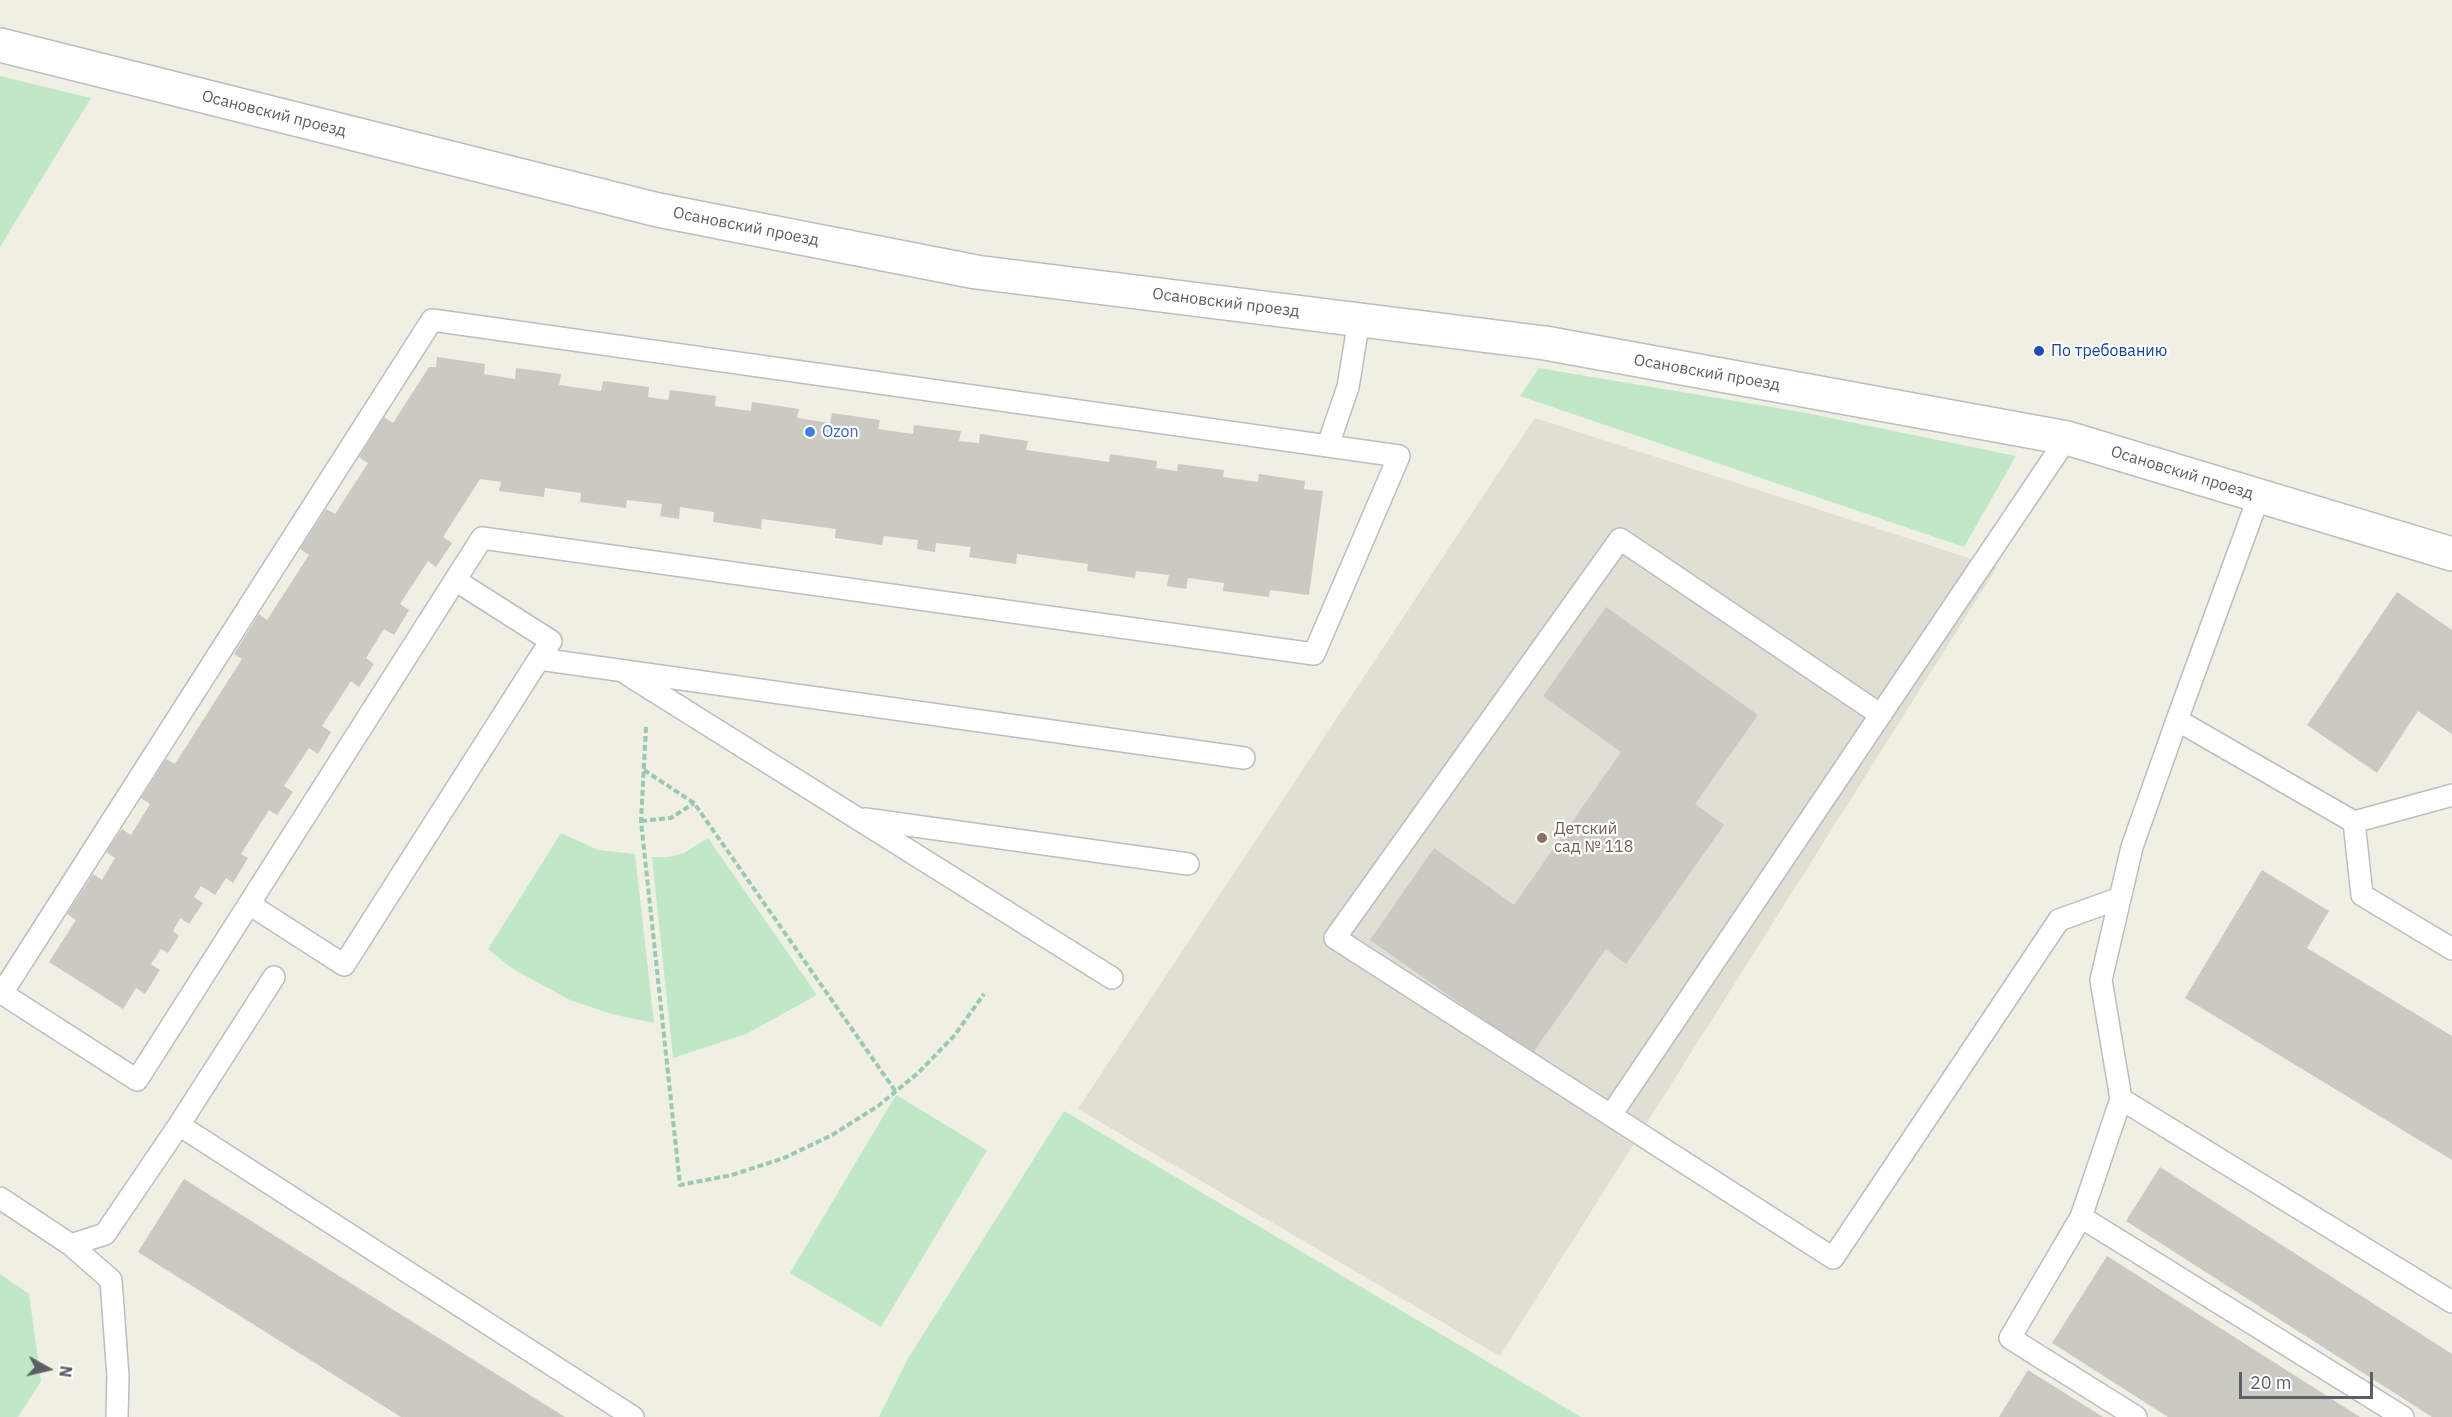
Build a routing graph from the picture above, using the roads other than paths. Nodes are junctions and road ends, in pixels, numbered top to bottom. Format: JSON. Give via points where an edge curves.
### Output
{"nodes":[{"id":1,"x":0,"y":45,"type":"edge"},
{"id":2,"x":1359,"y":320,"type":"junction"},
{"id":3,"x":2067,"y":438,"type":"junction"},
{"id":4,"x":1328,"y":446,"type":"junction"},
{"id":5,"x":2259,"y":496,"type":"junction"},
{"id":6,"x":2452,"y":554,"type":"edge"},
{"id":7,"x":455,"y":580,"type":"junction"},
{"id":8,"x":539,"y":659,"type":"junction"},
{"id":9,"x":621,"y":670,"type":"junction"},
{"id":10,"x":1881,"y":715,"type":"junction"},
{"id":11,"x":2177,"y":720,"type":"junction"},
{"id":12,"x":1244,"y":758,"type":"dead end"},
{"id":13,"x":2452,"y":795,"type":"edge"},
{"id":14,"x":857,"y":818,"type":"junction"},
{"id":15,"x":2354,"y":822,"type":"junction"},
{"id":16,"x":1188,"y":864,"type":"dead end"},
{"id":17,"x":2120,"y":898,"type":"junction"},
{"id":18,"x":249,"y":904,"type":"junction"},
{"id":19,"x":2452,"y":950,"type":"edge"},
{"id":20,"x":274,"y":977,"type":"dead end"},
{"id":21,"x":1112,"y":978,"type":"dead end"},
{"id":22,"x":1,"y":993,"type":"edge"},
{"id":23,"x":2121,"y":1099,"type":"junction"},
{"id":24,"x":1611,"y":1116,"type":"junction"},
{"id":25,"x":179,"y":1125,"type":"junction"},
{"id":26,"x":0,"y":1198,"type":"edge"},
{"id":27,"x":2081,"y":1217,"type":"junction"},
{"id":28,"x":71,"y":1245,"type":"junction"},
{"id":29,"x":2452,"y":1302,"type":"edge"},
{"id":30,"x":117,"y":1417,"type":"edge"},
{"id":31,"x":633,"y":1417,"type":"edge"},
{"id":32,"x":2136,"y":1417,"type":"edge"},
{"id":33,"x":2403,"y":1417,"type":"edge"}],
"edges":[{"from":1,"to":2,"type":"street","name":"Осановский проезд","via":[[670,212],[976,272]]},
{"from":2,"to":3,"type":"street","name":"Осановский проезд","via":[[1545,343]]},
{"from":2,"to":4,"type":"lane","via":[[1348,387]]},
{"from":3,"to":5,"type":"street","name":"Осановский проезд"},
{"from":3,"to":10,"type":"lane"},
{"from":4,"to":7,"type":"lane","via":[[1399,456],[1314,654],[482,538]]},
{"from":4,"to":22,"type":"lane","via":[[432,320]]},
{"from":5,"to":6,"type":"street","name":"Осановский проезд"},
{"from":5,"to":11,"type":"lane"},
{"from":7,"to":8,"type":"lane","via":[[550,640]]},
{"from":7,"to":18,"type":"lane"},
{"from":8,"to":9,"type":"lane"},
{"from":8,"to":18,"type":"lane","via":[[344,965]]},
{"from":9,"to":12,"type":"lane"},
{"from":9,"to":14,"type":"lane"},
{"from":10,"to":24,"type":"lane"},
{"from":10,"to":24,"type":"lane","via":[[1620,539],[1335,938]]},
{"from":11,"to":15,"type":"lane"},
{"from":11,"to":17,"type":"lane","via":[[2132,847]]},
{"from":13,"to":15,"type":"lane"},
{"from":14,"to":16,"type":"lane"},
{"from":14,"to":21,"type":"lane"},
{"from":15,"to":19,"type":"lane","via":[[2362,895]]},
{"from":17,"to":23,"type":"lane","via":[[2101,980]]},
{"from":17,"to":24,"type":"lane","via":[[2059,920],[1833,1258]]},
{"from":18,"to":22,"type":"lane","via":[[137,1080]]},
{"from":20,"to":25,"type":"lane"},
{"from":23,"to":27,"type":"lane"},
{"from":23,"to":29,"type":"lane"},
{"from":25,"to":28,"type":"lane","via":[[105,1234]]},
{"from":25,"to":31,"type":"lane"},
{"from":26,"to":28,"type":"lane"},
{"from":27,"to":32,"type":"lane","via":[[2010,1338]]},
{"from":27,"to":33,"type":"lane"},
{"from":28,"to":30,"type":"lane","via":[[111,1280]]}]}
